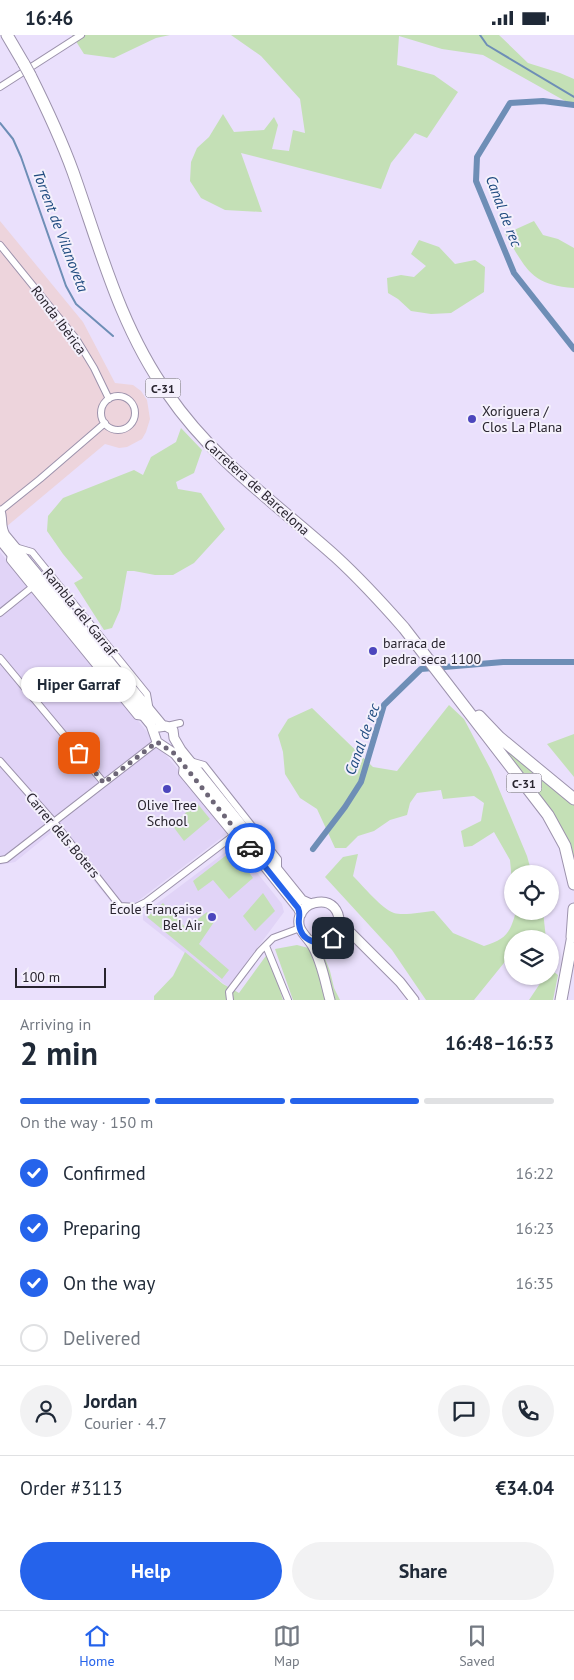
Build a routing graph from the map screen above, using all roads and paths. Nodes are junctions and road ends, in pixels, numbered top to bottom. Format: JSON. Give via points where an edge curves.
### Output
{"nodes":[{"id":1,"x":7,"y":35,"type":"edge"},
{"id":2,"x":81,"y":35,"type":"edge"},
{"id":3,"x":0,"y":87,"type":"edge"},
{"id":4,"x":0,"y":245,"type":"edge"},
{"id":5,"x":109,"y":399,"type":"junction"},
{"id":6,"x":105,"y":423,"type":"junction"},
{"id":7,"x":0,"y":511,"type":"edge"},
{"id":8,"x":1,"y":523,"type":"edge"},
{"id":9,"x":0,"y":540,"type":"edge"},
{"id":10,"x":13,"y":550,"type":"junction"},
{"id":11,"x":31,"y":588,"type":"junction"},
{"id":12,"x":0,"y":613,"type":"edge"},
{"id":13,"x":0,"y":659,"type":"edge"},
{"id":14,"x":454,"y":692,"type":"junction"},
{"id":15,"x":147,"y":714,"type":"junction"},
{"id":16,"x":164,"y":726,"type":"junction"},
{"id":17,"x":174,"y":736,"type":"junction"},
{"id":18,"x":158,"y":741,"type":"junction"},
{"id":19,"x":0,"y":761,"type":"edge"},
{"id":20,"x":186,"y":763,"type":"junction"},
{"id":21,"x":104,"y":783,"type":"junction"},
{"id":22,"x":574,"y":799,"type":"edge"},
{"id":23,"x":54,"y":822,"type":"junction"},
{"id":24,"x":233,"y":836,"type":"junction"},
{"id":25,"x":254,"y":853,"type":"junction"},
{"id":26,"x":0,"y":861,"type":"edge"},
{"id":27,"x":574,"y":884,"type":"edge"},
{"id":28,"x":303,"y":906,"type":"junction"},
{"id":29,"x":574,"y":909,"type":"edge"},
{"id":30,"x":340,"y":922,"type":"junction"},
{"id":31,"x":300,"y":928,"type":"junction"},
{"id":32,"x":574,"y":930,"type":"edge"},
{"id":33,"x":309,"y":940,"type":"junction"},
{"id":34,"x":330,"y":940,"type":"junction"},
{"id":35,"x":571,"y":943,"type":"junction"},
{"id":36,"x":266,"y":945,"type":"junction"},
{"id":37,"x":364,"y":945,"type":"junction"},
{"id":38,"x":320,"y":963,"type":"junction"},
{"id":39,"x":230,"y":1000,"type":"edge"},
{"id":40,"x":288,"y":1000,"type":"edge"},
{"id":41,"x":330,"y":1000,"type":"edge"},
{"id":42,"x":414,"y":1000,"type":"edge"},
{"id":43,"x":561,"y":1000,"type":"edge"}],
"edges":[{"from":1,"to":14,"type":"highway","name":"Carretera de Barcelona","number":"C-31","bridge":true,"via":[[30,75],[66,155],[126,322],[167,393],[186,420],[230,467],[335,556],[382,603]]},
{"from":2,"to":3,"type":"street"},
{"from":4,"to":5,"type":"street","name":"Ronda Ibèrica","via":[[77,340]]},
{"from":5,"to":6,"type":"street","via":[[102,413]]},
{"from":5,"to":6,"type":"street","via":[[125,398],[133,405],[135,416],[130,425],[120,430]]},
{"from":6,"to":7,"type":"street"},
{"from":7,"to":8,"type":"street","name":"Rambla del Garraf"},
{"from":8,"to":10,"type":"street","name":"Rambla del Garraf"},
{"from":9,"to":10,"type":"street","name":"Rambla del Garraf"},
{"from":10,"to":11,"type":"street","name":"Rambla del Garraf","via":[[10,560]]},
{"from":10,"to":15,"type":"street","name":"Rambla del Garraf"},
{"from":10,"to":15,"type":"street","name":"Rambla del Garraf","via":[[32,552],[147,694]]},
{"from":11,"to":12,"type":"street"},
{"from":11,"to":15,"type":"street","name":"Rambla del Garraf","via":[[136,716]]},
{"from":13,"to":21,"type":"street"},
{"from":14,"to":22,"type":"highway","number":"C-31","via":[[499,737]]},
{"from":14,"to":27,"type":"highway","number":"C-31","via":[[548,815],[565,846]]},
{"from":15,"to":16,"type":"street","name":"Rambla del Garraf"},
{"from":15,"to":18,"type":"street","name":"Rambla del Garraf"},
{"from":16,"to":17,"type":"street","via":[[170,728]]},
{"from":16,"to":18,"type":"street","via":[[156,730]]},
{"from":17,"to":18,"type":"street","via":[[169,745]]},
{"from":17,"to":20,"type":"street","name":"Rambla del Garraf"},
{"from":18,"to":20,"type":"street","name":"Rambla del Garraf"},
{"from":18,"to":21,"type":"street"},
{"from":19,"to":23,"type":"street","name":"Carrer dels Boters"},
{"from":20,"to":24,"type":"street","name":"Rambla del Garraf","via":[[182,773]]},
{"from":20,"to":25,"type":"street","name":"Rambla del Garraf"},
{"from":20,"to":28,"type":"street","name":"Rambla del Garraf","via":[[278,871]]},
{"from":21,"to":23,"type":"street"},
{"from":23,"to":24,"type":"street","name":"Carrer dels Boters","via":[[120,905],[127,907],[146,902]]},
{"from":23,"to":26,"type":"street"},
{"from":24,"to":25,"type":"street","name":"Rambla del Garraf","via":[[248,853]]},
{"from":25,"to":28,"type":"street","name":"Rambla del Garraf"},
{"from":28,"to":30,"type":"street","via":[[322,902],[329,905],[337,912]]},
{"from":28,"to":31,"type":"street"},
{"from":29,"to":35,"type":"highway"},
{"from":30,"to":34,"type":"street","via":[[338,932]]},
{"from":30,"to":37,"type":"street"},
{"from":31,"to":33,"type":"street"},
{"from":31,"to":36,"type":"street","via":[[274,938]]},
{"from":32,"to":35,"type":"highway"},
{"from":33,"to":34,"type":"street","via":[[317,943]]},
{"from":33,"to":38,"type":"street"},
{"from":34,"to":37,"type":"street","via":[[347,938]]},
{"from":34,"to":38,"type":"street"},
{"from":35,"to":43,"type":"highway"},
{"from":36,"to":39,"type":"street","via":[[232,987]]},
{"from":36,"to":40,"type":"street"},
{"from":37,"to":42,"type":"street"},
{"from":38,"to":41,"type":"street"}]}
